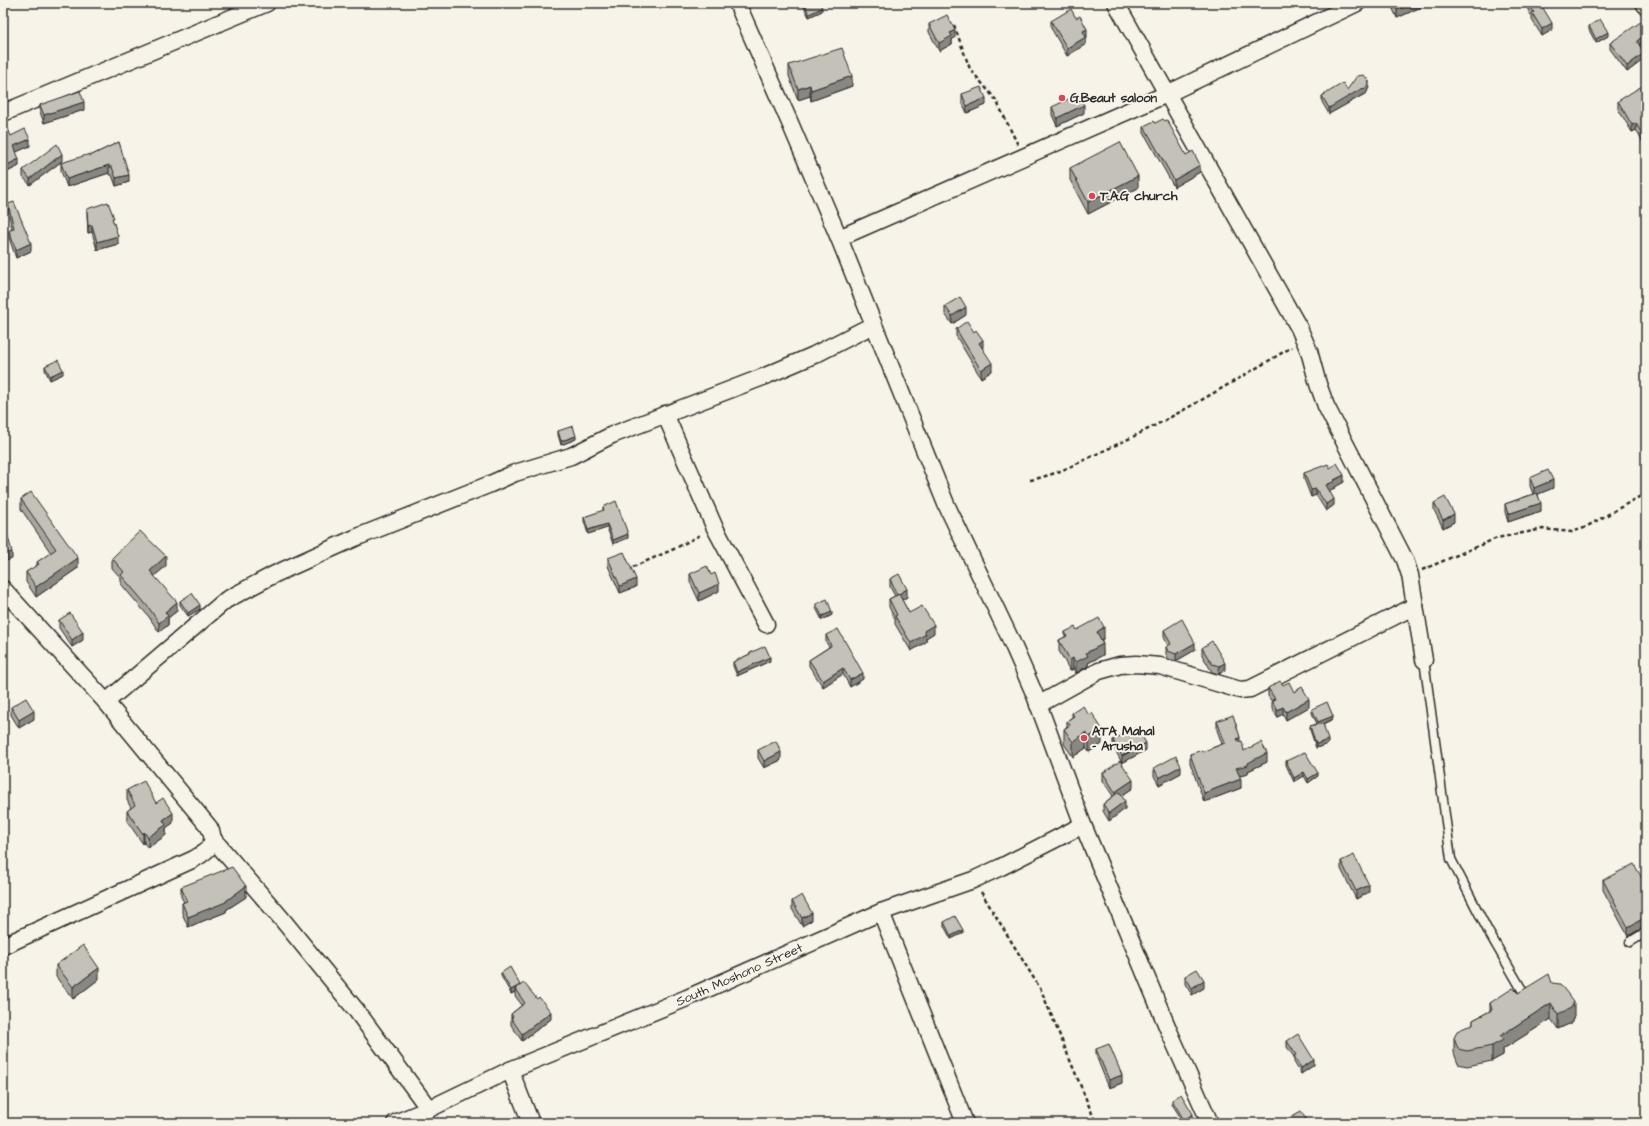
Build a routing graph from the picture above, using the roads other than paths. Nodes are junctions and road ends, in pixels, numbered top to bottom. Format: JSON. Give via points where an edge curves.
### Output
{"nodes":[{"id":1,"x":267,"y":3,"type":"edge"},
{"id":2,"x":737,"y":3,"type":"edge"},
{"id":3,"x":1116,"y":3,"type":"edge"},
{"id":4,"x":1358,"y":3,"type":"edge"},
{"id":5,"x":1644,"y":3,"type":"edge"},
{"id":6,"x":1646,"y":6,"type":"edge"},
{"id":7,"x":237,"y":9,"type":"edge"},
{"id":8,"x":1167,"y":94,"type":"junction"},
{"id":9,"x":3,"y":113,"type":"edge"},
{"id":10,"x":839,"y":238,"type":"junction"},
{"id":11,"x":873,"y":325,"type":"junction"},
{"id":12,"x":665,"y":414,"type":"junction"},
{"id":13,"x":3,"y":589,"type":"edge"},
{"id":14,"x":1415,"y":606,"type":"junction"},
{"id":15,"x":766,"y":624,"type":"dead end"},
{"id":16,"x":1424,"y":660,"type":"joint"},
{"id":17,"x":106,"y":702,"type":"junction"},
{"id":18,"x":1038,"y":705,"type":"junction"},
{"id":19,"x":1083,"y":825,"type":"junction"},
{"id":20,"x":213,"y":839,"type":"junction"},
{"id":21,"x":880,"y":912,"type":"junction"},
{"id":22,"x":1646,"y":932,"type":"edge"},
{"id":23,"x":1630,"y":942,"type":"dead end"},
{"id":24,"x":3,"y":946,"type":"edge"},
{"id":25,"x":1525,"y":995,"type":"edge"},
{"id":26,"x":510,"y":1070,"type":"junction"},
{"id":27,"x":429,"y":1109,"type":"junction"},
{"id":28,"x":395,"y":1123,"type":"edge"},
{"id":29,"x":531,"y":1123,"type":"edge"},
{"id":30,"x":965,"y":1123,"type":"edge"},
{"id":31,"x":1210,"y":1123,"type":"edge"}],
"edges":[{"from":1,"to":7,"type":"street"},
{"from":2,"to":10,"type":"street"},
{"from":3,"to":8,"type":"street"},
{"from":4,"to":8,"type":"street"},
{"from":5,"to":6,"type":"street"},
{"from":7,"to":9,"type":"street"},
{"from":8,"to":10,"type":"street"},
{"from":8,"to":14,"type":"street","via":[[1304,339],[1326,406],[1399,548],[1410,575]]},
{"from":10,"to":11,"type":"street"},
{"from":11,"to":12,"type":"street","via":[[814,355]]},
{"from":11,"to":18,"type":"street","via":[[946,504],[1009,636]]},
{"from":12,"to":15,"type":"street","via":[[714,526]]},
{"from":12,"to":17,"type":"street","via":[[612,435],[571,456],[521,471],[355,538],[244,589],[208,614]]},
{"from":13,"to":17,"type":"street"},
{"from":14,"to":16,"type":"street"},
{"from":14,"to":18,"type":"street","via":[[1250,689],[1240,690],[1160,666],[1120,665],[1099,671]]},
{"from":16,"to":25,"type":"lane","via":[[1451,859]]},
{"from":17,"to":20,"type":"street","via":[[209,826]]},
{"from":18,"to":19,"type":"street"},
{"from":19,"to":21,"type":"street","name":"South Moshono Street","via":[[973,880]]},
{"from":19,"to":31,"type":"street"},
{"from":20,"to":24,"type":"street","via":[[209,848],[194,859]]},
{"from":20,"to":27,"type":"street","via":[[282,918],[356,1010]]},
{"from":21,"to":26,"type":"street","name":"South Moshono Street","via":[[687,998]]},
{"from":21,"to":30,"type":"street"},
{"from":22,"to":23,"type":"lane"},
{"from":26,"to":27,"type":"street","name":"South Moshono Street"},
{"from":26,"to":29,"type":"street"},
{"from":27,"to":28,"type":"street","name":"South Moshono Street"}]}
